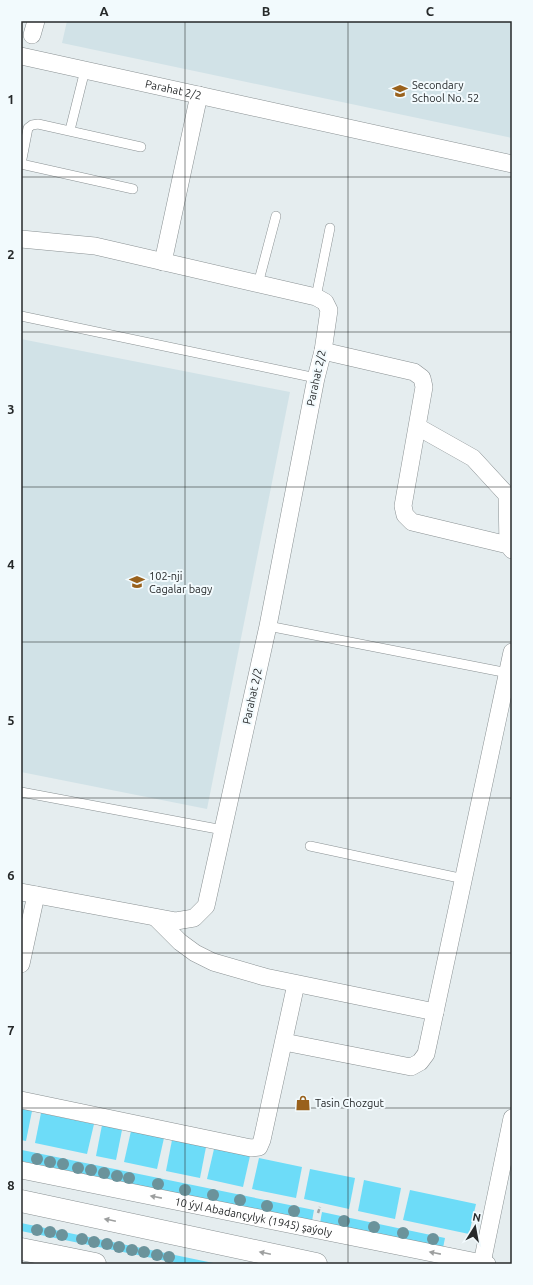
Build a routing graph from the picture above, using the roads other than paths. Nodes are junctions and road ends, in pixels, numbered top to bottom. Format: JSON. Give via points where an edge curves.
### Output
{"nodes":[{"id":1,"x":21,"y":58,"type":"edge"},
{"id":2,"x":85,"y":70,"type":"junction"},
{"id":3,"x":199,"y":95,"type":"junction"},
{"id":4,"x":70,"y":130,"type":"junction"},
{"id":5,"x":142,"y":147,"type":"dead end"},
{"id":6,"x":21,"y":164,"type":"edge"},
{"id":7,"x":512,"y":164,"type":"edge"},
{"id":8,"x":132,"y":189,"type":"dead end"},
{"id":9,"x":276,"y":216,"type":"dead end"},
{"id":10,"x":330,"y":228,"type":"dead end"},
{"id":11,"x":21,"y":239,"type":"edge"},
{"id":12,"x":163,"y":262,"type":"junction"},
{"id":13,"x":258,"y":284,"type":"junction"},
{"id":14,"x":316,"y":297,"type":"junction"},
{"id":15,"x":21,"y":316,"type":"edge"},
{"id":16,"x":323,"y":351,"type":"junction"},
{"id":17,"x":316,"y":378,"type":"junction"},
{"id":18,"x":418,"y":427,"type":"junction"},
{"id":19,"x":510,"y":548,"type":"edge"},
{"id":20,"x":268,"y":626,"type":"junction"},
{"id":21,"x":512,"y":652,"type":"edge"},
{"id":22,"x":508,"y":673,"type":"junction"},
{"id":23,"x":21,"y":792,"type":"edge"},
{"id":24,"x":223,"y":830,"type":"junction"},
{"id":25,"x":310,"y":846,"type":"dead end"},
{"id":26,"x":464,"y":879,"type":"junction"},
{"id":27,"x":28,"y":893,"type":"edge"},
{"id":28,"x":156,"y":918,"type":"junction"},
{"id":29,"x":21,"y":964,"type":"edge"},
{"id":30,"x":296,"y":984,"type":"junction"},
{"id":31,"x":435,"y":1012,"type":"junction"},
{"id":32,"x":284,"y":1042,"type":"junction"},
{"id":33,"x":21,"y":1100,"type":"edge"},
{"id":34,"x":512,"y":1118,"type":"edge"},
{"id":35,"x":21,"y":1170,"type":"edge"},
{"id":36,"x":21,"y":1201,"type":"edge"},
{"id":37,"x":21,"y":1249,"type":"edge"},
{"id":38,"x":95,"y":1264,"type":"edge"},
{"id":39,"x":316,"y":1264,"type":"edge"},
{"id":40,"x":484,"y":1264,"type":"edge"}],
"edges":[{"from":1,"to":2,"type":"street","name":"Parahat 2/2"},
{"from":2,"to":3,"type":"street","name":"Parahat 2/2"},
{"from":2,"to":4,"type":"lane"},
{"from":3,"to":7,"type":"street","name":"Parahat 2/2"},
{"from":3,"to":12,"type":"street"},
{"from":4,"to":5,"type":"lane"},
{"from":4,"to":6,"type":"lane","via":[[32,125],[28,128]]},
{"from":6,"to":8,"type":"lane"},
{"from":9,"to":13,"type":"lane"},
{"from":10,"to":14,"type":"lane"},
{"from":11,"to":12,"type":"street","via":[[95,246]]},
{"from":12,"to":13,"type":"street"},
{"from":13,"to":14,"type":"street"},
{"from":14,"to":16,"type":"street","name":"Parahat 2/2","via":[[325,302],[329,310]]},
{"from":15,"to":17,"type":"lane"},
{"from":16,"to":17,"type":"street","name":"Parahat 2/2"},
{"from":16,"to":18,"type":"street","via":[[414,372],[422,378],[424,387]]},
{"from":17,"to":20,"type":"street","name":"Parahat 2/2"},
{"from":18,"to":19,"type":"street","via":[[473,458],[507,495]]},
{"from":18,"to":19,"type":"street","via":[[404,515],[412,522]]},
{"from":20,"to":22,"type":"lane"},
{"from":20,"to":24,"type":"street","name":"Parahat 2/2"},
{"from":21,"to":22,"type":"street"},
{"from":22,"to":26,"type":"street"},
{"from":23,"to":24,"type":"lane"},
{"from":24,"to":28,"type":"street","name":"Parahat 2/2","via":[[206,906],[194,918],[176,921]]},
{"from":25,"to":26,"type":"lane"},
{"from":26,"to":31,"type":"street"},
{"from":27,"to":28,"type":"street","name":"Parahat 2/2"},
{"from":27,"to":29,"type":"street","name":"Parahat 2/2"},
{"from":28,"to":30,"type":"street","via":[[180,942],[213,962]]},
{"from":30,"to":31,"type":"street"},
{"from":30,"to":32,"type":"street"},
{"from":31,"to":32,"type":"street","via":[[426,1054],[420,1062],[411,1067]]},
{"from":32,"to":33,"type":"street","via":[[259,1147],[251,1148]]},
{"from":34,"to":40,"type":"street"},
{"from":40,"to":35,"type":"street","name":"10 ýyl Abadançylyk (1945) şaýoly","one_way":true},
{"from":39,"to":36,"type":"main road","one_way":true},
{"from":37,"to":38,"type":"main road"}]}
